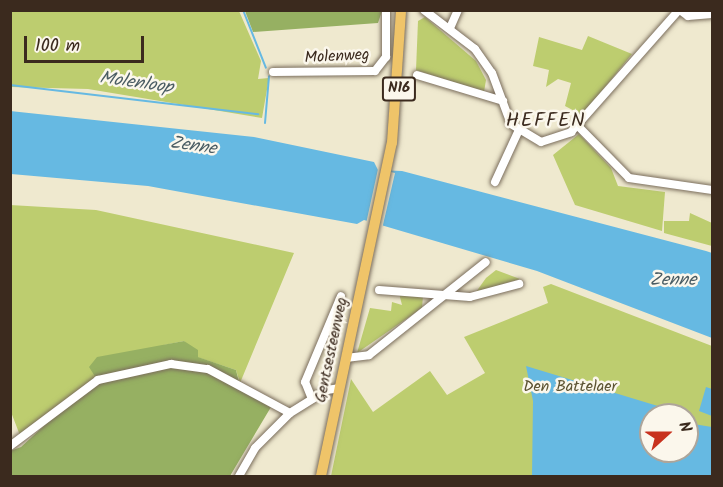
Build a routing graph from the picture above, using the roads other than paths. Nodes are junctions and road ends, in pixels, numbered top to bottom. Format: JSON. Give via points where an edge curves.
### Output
{"nodes":[{"id":1,"x":386,"y":10,"type":"edge"},
{"id":2,"x":401,"y":10,"type":"edge"},
{"id":3,"x":424,"y":10,"type":"edge"},
{"id":4,"x":458,"y":10,"type":"edge"},
{"id":5,"x":679,"y":10,"type":"edge"},
{"id":6,"x":712,"y":14,"type":"edge"},
{"id":7,"x":450,"y":28,"type":"junction"},
{"id":8,"x":273,"y":72,"type":"dead end"},
{"id":9,"x":417,"y":75,"type":"dead end"},
{"id":10,"x":503,"y":101,"type":"junction"},
{"id":11,"x":577,"y":125,"type":"junction"},
{"id":12,"x":518,"y":132,"type":"junction"},
{"id":13,"x":495,"y":182,"type":"dead end"},
{"id":14,"x":712,"y":190,"type":"edge"},
{"id":15,"x":486,"y":262,"type":"dead end"},
{"id":16,"x":519,"y":284,"type":"dead end"},
{"id":17,"x":379,"y":290,"type":"dead end"},
{"id":18,"x":341,"y":296,"type":"dead end"},
{"id":19,"x":444,"y":297,"type":"junction"},
{"id":20,"x":346,"y":357,"type":"junction"},
{"id":21,"x":340,"y":388,"type":"junction"},
{"id":22,"x":312,"y":399,"type":"junction"},
{"id":23,"x":290,"y":413,"type":"junction"},
{"id":24,"x":10,"y":446,"type":"edge"},
{"id":25,"x":239,"y":477,"type":"edge"},
{"id":26,"x":321,"y":477,"type":"edge"}],
"edges":[{"from":1,"to":8,"type":"street","name":"Molenweg","via":[[386,57],[375,71]]},
{"from":2,"to":20,"type":"main road","name":"Gentsesteenweg","number":"N16","via":[[400,84],[386,171]]},
{"from":3,"to":7,"type":"street"},
{"from":4,"to":7,"type":"street"},
{"from":5,"to":6,"type":"street","via":[[688,16]]},
{"from":5,"to":11,"type":"street"},
{"from":7,"to":10,"type":"street","via":[[483,59]]},
{"from":9,"to":10,"type":"street"},
{"from":10,"to":12,"type":"street"},
{"from":11,"to":12,"type":"street","via":[[555,141],[540,142]]},
{"from":11,"to":14,"type":"street","via":[[629,178]]},
{"from":12,"to":13,"type":"street"},
{"from":15,"to":19,"type":"street"},
{"from":16,"to":19,"type":"street","via":[[479,296]]},
{"from":17,"to":19,"type":"street"},
{"from":18,"to":22,"type":"street","via":[[304,386]]},
{"from":19,"to":20,"type":"street","via":[[369,356]]},
{"from":20,"to":21,"type":"main road","name":"Gentsesteenweg","number":"N16"},
{"from":21,"to":22,"type":"street"},
{"from":21,"to":26,"type":"main road","name":"Gentsesteenweg","number":"N16"},
{"from":22,"to":23,"type":"street"},
{"from":23,"to":24,"type":"street","via":[[208,369],[171,364],[98,380]]},
{"from":23,"to":25,"type":"street","via":[[255,448]]}]}
